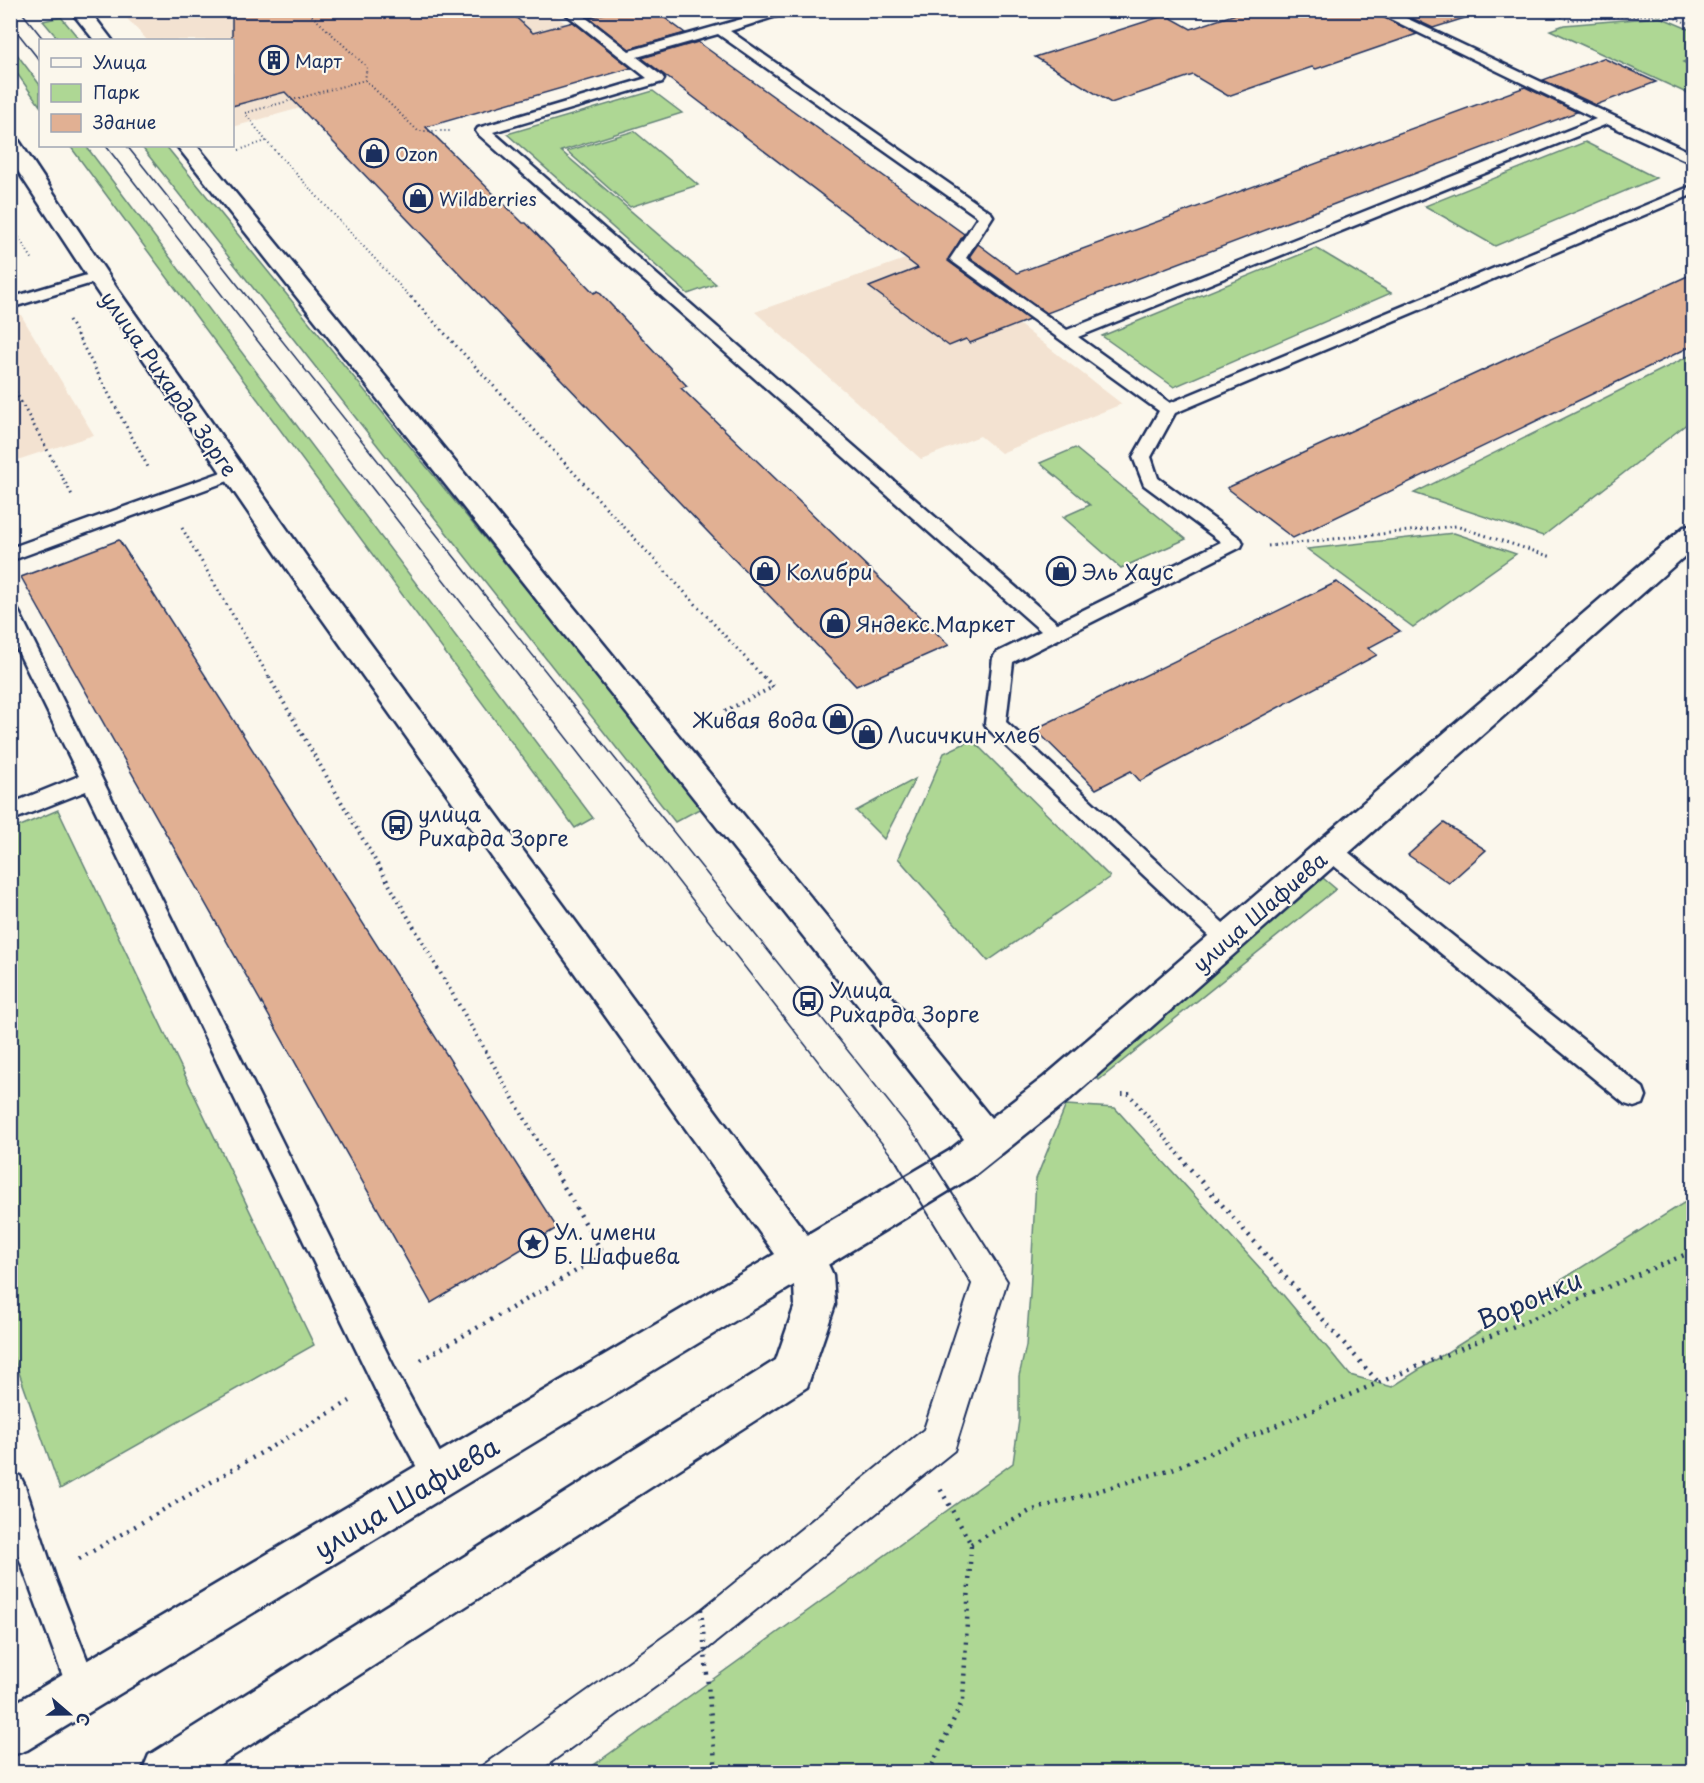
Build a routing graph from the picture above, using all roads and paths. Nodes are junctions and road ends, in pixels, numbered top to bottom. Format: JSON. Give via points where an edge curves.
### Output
{"nodes":[{"id":1,"x":79,"y":10,"type":"edge"},
{"id":2,"x":306,"y":10,"type":"edge"},
{"id":3,"x":567,"y":10,"type":"edge"},
{"id":4,"x":789,"y":10,"type":"edge"},
{"id":5,"x":1378,"y":10,"type":"edge"},
{"id":6,"x":1547,"y":10,"type":"edge"},
{"id":7,"x":1694,"y":26,"type":"edge"},
{"id":8,"x":720,"y":30,"type":"junction"},
{"id":9,"x":102,"y":39,"type":"edge"},
{"id":10,"x":627,"y":56,"type":"junction"},
{"id":11,"x":365,"y":80,"type":"junction"},
{"id":12,"x":1607,"y":119,"type":"junction"},
{"id":13,"x":483,"y":131,"type":"junction"},
{"id":14,"x":266,"y":141,"type":"junction"},
{"id":15,"x":10,"y":142,"type":"edge"},
{"id":16,"x":188,"y":147,"type":"edge"},
{"id":17,"x":234,"y":151,"type":"dead end"},
{"id":18,"x":1694,"y":160,"type":"edge"},
{"id":19,"x":1694,"y":189,"type":"edge"},
{"id":20,"x":10,"y":224,"type":"edge"},
{"id":21,"x":97,"y":277,"type":"junction"},
{"id":22,"x":53,"y":291,"type":"junction"},
{"id":23,"x":10,"y":303,"type":"edge"},
{"id":24,"x":1066,"y":336,"type":"junction"},
{"id":25,"x":10,"y":382,"type":"edge"},
{"id":26,"x":1168,"y":410,"type":"junction"},
{"id":27,"x":233,"y":473,"type":"junction"},
{"id":28,"x":165,"y":498,"type":"junction"},
{"id":29,"x":89,"y":526,"type":"junction"},
{"id":30,"x":1694,"y":533,"type":"edge"},
{"id":31,"x":1217,"y":551,"type":"junction"},
{"id":32,"x":10,"y":555,"type":"edge"},
{"id":33,"x":1552,"y":557,"type":"dead end"},
{"id":34,"x":10,"y":614,"type":"edge"},
{"id":35,"x":1055,"y":632,"type":"junction"},
{"id":36,"x":725,"y":711,"type":"dead end"},
{"id":37,"x":91,"y":780,"type":"junction"},
{"id":38,"x":10,"y":813,"type":"edge"},
{"id":39,"x":1330,"y":850,"type":"junction"},
{"id":40,"x":1227,"y":940,"type":"junction"},
{"id":41,"x":1057,"y":1088,"type":"junction"},
{"id":42,"x":1634,"y":1096,"type":"dead end"},
{"id":43,"x":989,"y":1143,"type":"junction"},
{"id":44,"x":1694,"y":1251,"type":"edge"},
{"id":45,"x":802,"y":1259,"type":"junction"},
{"id":46,"x":386,"y":1380,"type":"junction"},
{"id":47,"x":1379,"y":1383,"type":"junction"},
{"id":48,"x":438,"y":1478,"type":"junction"},
{"id":49,"x":938,"y":1485,"type":"dead end"},
{"id":50,"x":10,"y":1486,"type":"edge"},
{"id":51,"x":971,"y":1544,"type":"junction"},
{"id":52,"x":41,"y":1580,"type":"junction"},
{"id":53,"x":701,"y":1609,"type":"dead end"},
{"id":54,"x":83,"y":1690,"type":"junction"},
{"id":55,"x":10,"y":1733,"type":"edge"},
{"id":56,"x":166,"y":1773,"type":"edge"},
{"id":57,"x":716,"y":1773,"type":"edge"},
{"id":58,"x":928,"y":1773,"type":"edge"}],
"edges":[{"from":1,"to":9,"type":"street"},
{"from":2,"to":11,"type":"path","via":[[367,67]]},
{"from":3,"to":10,"type":"lane"},
{"from":4,"to":8,"type":"lane"},
{"from":5,"to":12,"type":"lane"},
{"from":6,"to":7,"type":"path","via":[[1568,20],[1665,14]]},
{"from":8,"to":10,"type":"lane"},
{"from":8,"to":24,"type":"lane","via":[[986,216],[958,259]]},
{"from":10,"to":13,"type":"lane","via":[[657,79]]},
{"from":11,"to":13,"type":"path","via":[[418,131]]},
{"from":11,"to":14,"type":"path","via":[[245,113]]},
{"from":12,"to":18,"type":"lane"},
{"from":12,"to":24,"type":"lane"},
{"from":13,"to":35,"type":"lane"},
{"from":14,"to":17,"type":"path"},
{"from":14,"to":36,"type":"path","via":[[772,687]]},
{"from":15,"to":21,"type":"street","name":"улица Рихарда Зорге"},
{"from":16,"to":43,"type":"street"},
{"from":19,"to":26,"type":"lane"},
{"from":20,"to":22,"type":"path"},
{"from":21,"to":22,"type":"lane"},
{"from":21,"to":27,"type":"street","name":"улица Рихарда Зорге"},
{"from":22,"to":23,"type":"lane"},
{"from":22,"to":28,"type":"path"},
{"from":24,"to":26,"type":"lane"},
{"from":25,"to":29,"type":"path"},
{"from":26,"to":31,"type":"lane","via":[[1142,457],[1150,482],[1234,543]]},
{"from":27,"to":28,"type":"lane"},
{"from":27,"to":45,"type":"street","name":"улица Рихарда Зорге"},
{"from":28,"to":29,"type":"lane"},
{"from":28,"to":46,"type":"path","via":[[604,1255]]},
{"from":29,"to":32,"type":"lane"},
{"from":30,"to":39,"type":"street","name":"улица Шафиева"},
{"from":31,"to":33,"type":"path","via":[[1456,526]]},
{"from":31,"to":35,"type":"lane"},
{"from":34,"to":37,"type":"lane"},
{"from":35,"to":40,"type":"lane","via":[[1003,658],[996,724]]},
{"from":37,"to":38,"type":"lane"},
{"from":37,"to":46,"type":"lane"},
{"from":39,"to":40,"type":"street","name":"улица Шафиева"},
{"from":39,"to":42,"type":"lane"},
{"from":40,"to":41,"type":"street","name":"улица Шафиева"},
{"from":41,"to":43,"type":"street","name":"улица Шафиева"},
{"from":41,"to":47,"type":"path","via":[[1093,1096],[1129,1094]]},
{"from":43,"to":45,"type":"street","name":"улица Шафиева"},
{"from":44,"to":47,"type":"path","name":"Воронки"},
{"from":45,"to":48,"type":"street","name":"улица Шафиева"},
{"from":45,"to":56,"type":"street","via":[[813,1275],[815,1305],[792,1373]]},
{"from":46,"to":48,"type":"lane"},
{"from":46,"to":52,"type":"path"},
{"from":47,"to":51,"type":"path","name":"Воронки","via":[[1172,1468],[1030,1510]]},
{"from":48,"to":54,"type":"street","name":"улица Шафиева"},
{"from":49,"to":51,"type":"path"},
{"from":50,"to":52,"type":"lane"},
{"from":51,"to":58,"type":"path","via":[[963,1700]]},
{"from":52,"to":54,"type":"lane"},
{"from":53,"to":57,"type":"path"},
{"from":54,"to":55,"type":"street","name":"улица Шафиева"}]}
